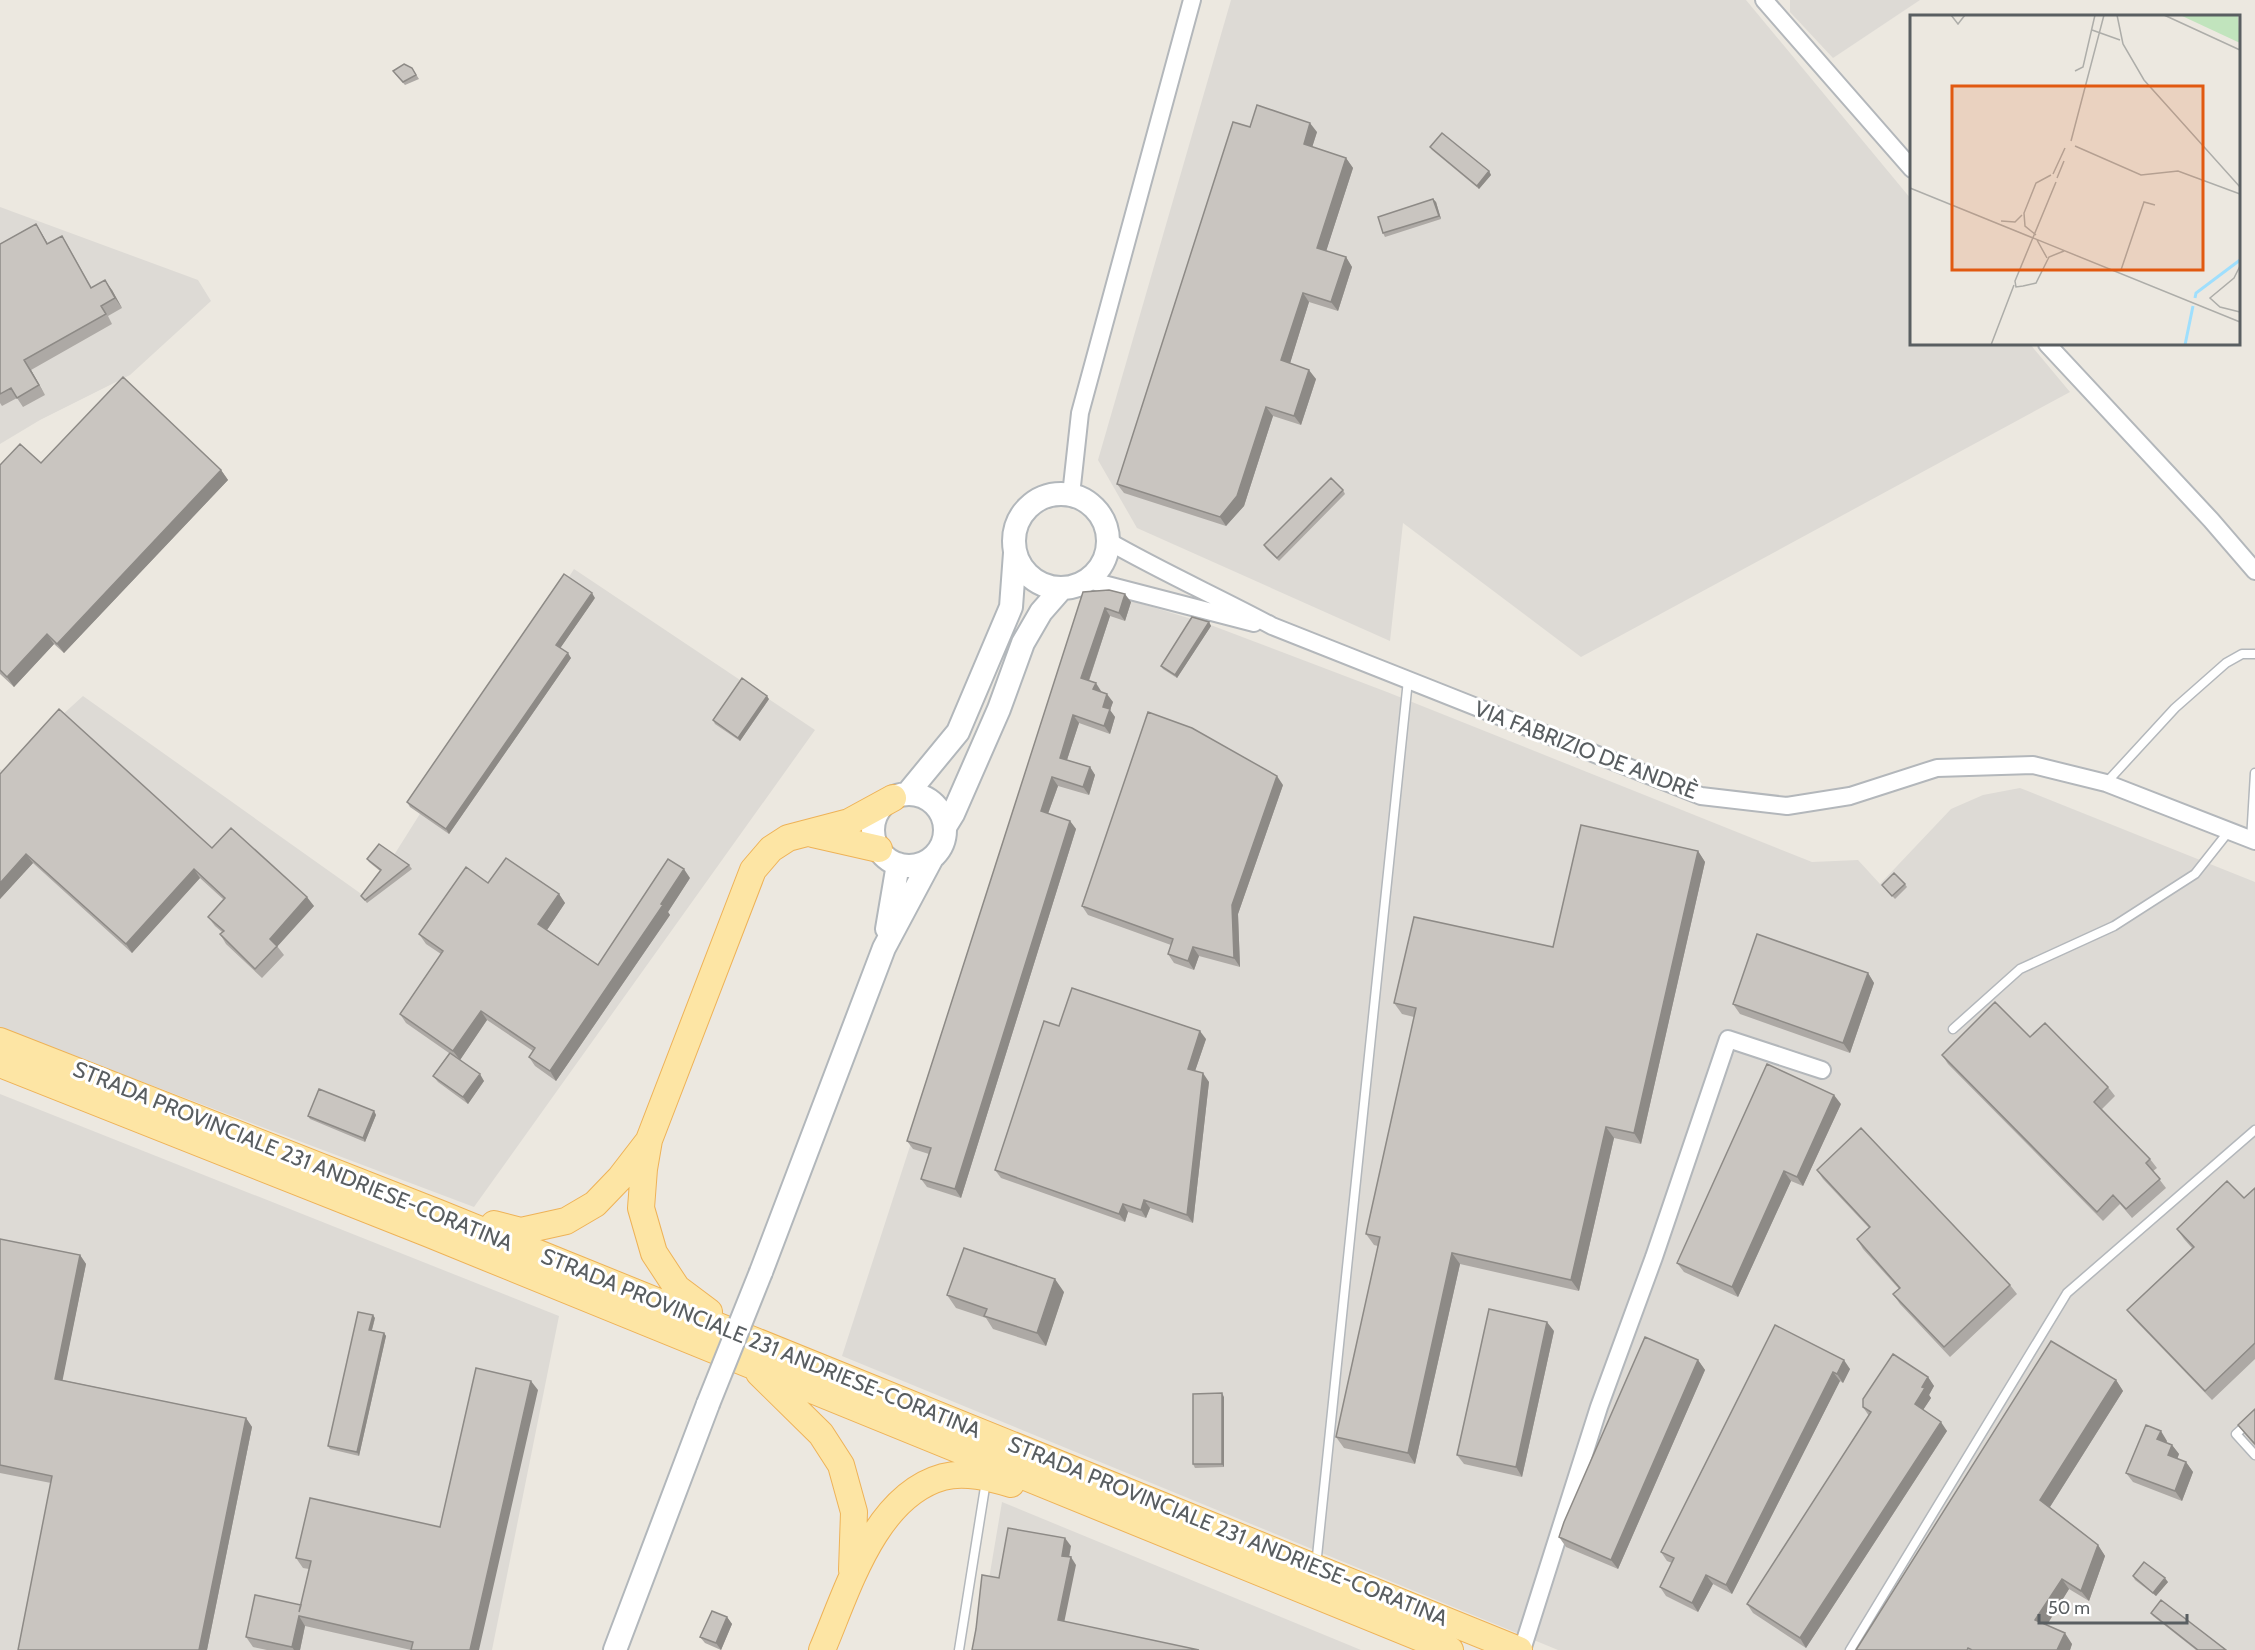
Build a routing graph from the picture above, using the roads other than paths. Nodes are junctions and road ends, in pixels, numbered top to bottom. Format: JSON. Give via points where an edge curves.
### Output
{"nodes":[{"id":1,"x":1192,"y":0,"type":"edge"},
{"id":2,"x":1764,"y":0,"type":"edge"},
{"id":3,"x":1910,"y":168,"type":"edge"},
{"id":4,"x":2048,"y":345,"type":"edge"},
{"id":5,"x":1071,"y":495,"type":"junction"},
{"id":6,"x":1108,"y":541,"type":"junction"},
{"id":7,"x":1015,"y":553,"type":"junction"},
{"id":8,"x":2255,"y":571,"type":"edge"},
{"id":9,"x":1088,"y":579,"type":"junction"},
{"id":10,"x":1062,"y":588,"type":"junction"},
{"id":11,"x":1272,"y":627,"type":"junction"},
{"id":12,"x":2255,"y":654,"type":"edge"},
{"id":13,"x":1408,"y":680,"type":"junction"},
{"id":14,"x":2255,"y":773,"type":"edge"},
{"id":15,"x":2106,"y":783,"type":"junction"},
{"id":16,"x":900,"y":796,"type":"junction"},
{"id":17,"x":945,"y":827,"type":"junction"},
{"id":18,"x":2229,"y":831,"type":"junction"},
{"id":19,"x":810,"y":834,"type":"junction"},
{"id":20,"x":2253,"y":841,"type":"edge"},
{"id":21,"x":888,"y":857,"type":"junction"},
{"id":22,"x":932,"y":858,"type":"junction"},
{"id":23,"x":884,"y":948,"type":"junction"},
{"id":24,"x":1953,"y":1029,"type":"dead end"},
{"id":25,"x":0,"y":1041,"type":"edge"},
{"id":26,"x":0,"y":1064,"type":"edge"},
{"id":27,"x":1822,"y":1070,"type":"dead end"},
{"id":28,"x":2255,"y":1130,"type":"edge"},
{"id":29,"x":649,"y":1140,"type":"junction"},
{"id":30,"x":440,"y":1213,"type":"junction"},
{"id":31,"x":778,"y":1349,"type":"junction"},
{"id":32,"x":750,"y":1364,"type":"junction"},
{"id":33,"x":2255,"y":1417,"type":"edge"},
{"id":34,"x":2255,"y":1455,"type":"edge"},
{"id":35,"x":986,"y":1478,"type":"junction"},
{"id":36,"x":1100,"y":1507,"type":"junction"},
{"id":37,"x":1316,"y":1566,"type":"junction"},
{"id":38,"x":851,"y":1578,"type":"junction"},
{"id":39,"x":625,"y":1625,"type":"junction"},
{"id":40,"x":615,"y":1650,"type":"edge"},
{"id":41,"x":624,"y":1650,"type":"edge"},
{"id":42,"x":822,"y":1650,"type":"edge"},
{"id":43,"x":959,"y":1650,"type":"edge"},
{"id":44,"x":1450,"y":1650,"type":"edge"},
{"id":45,"x":1521,"y":1650,"type":"edge"},
{"id":46,"x":1851,"y":1650,"type":"edge"}],
"edges":[{"from":1,"to":5,"type":"street","via":[[1080,413]]},
{"from":2,"to":3,"type":"street"},
{"from":4,"to":8,"type":"street"},
{"from":5,"to":6,"type":"main road","via":[[1098,512]]},
{"from":5,"to":7,"type":"main road","via":[[1047,496],[1026,508],[1017,522]]},
{"from":6,"to":9,"type":"main road","via":[[1103,563]]},
{"from":6,"to":11,"type":"street"},
{"from":7,"to":10,"type":"main road","via":[[1033,579]]},
{"from":7,"to":16,"type":"main road","via":[[1011,607],[958,732]]},
{"from":9,"to":10,"type":"main road"},
{"from":9,"to":11,"type":"street"},
{"from":10,"to":17,"type":"main road","via":[[1041,612],[1023,643],[999,709]]},
{"from":11,"to":13,"type":"street","name":"VIA FABRIZIO DE ANDRÈ"},
{"from":12,"to":15,"type":"lane","via":[[2242,654],[2226,663],[2175,708]]},
{"from":13,"to":15,"type":"street","name":"VIA FABRIZIO DE ANDRÈ","via":[[1701,796],[1787,806],[1850,796],[1937,768],[2033,765]]},
{"from":13,"to":37,"type":"lane"},
{"from":14,"to":20,"type":"lane"},
{"from":15,"to":18,"type":"street","name":"VIA FABRIZIO DE ANDRÈ"},
{"from":16,"to":17,"type":"main road","via":[[917,795],[934,803]]},
{"from":16,"to":19,"type":"main road","via":[[849,822]]},
{"from":16,"to":21,"type":"main road","via":[[883,805],[873,826],[874,838]]},
{"from":17,"to":22,"type":"main road","via":[[945,838]]},
{"from":18,"to":20,"type":"street","name":"VIA FABRIZIO DE ANDRÈ"},
{"from":18,"to":24,"type":"lane","via":[[2195,874],[2114,926],[2020,969]]},
{"from":19,"to":21,"type":"main road"},
{"from":19,"to":29,"type":"main road","via":[[788,838],[771,849],[753,870]]},
{"from":21,"to":22,"type":"main road","via":[[915,865]]},
{"from":21,"to":23,"type":"main road"},
{"from":22,"to":23,"type":"main road"},
{"from":23,"to":39,"type":"main road","bridge":true},
{"from":25,"to":30,"type":"main road","name":"STRADA PROVINCIALE 231 ANDRIESE-CORATINA"},
{"from":26,"to":32,"type":"main road","name":"STRADA PROVINCIALE 231 ANDRIESE-CORATINA"},
{"from":27,"to":45,"type":"street","via":[[1728,1040],[1599,1407]]},
{"from":28,"to":46,"type":"lane","via":[[2067,1293]]},
{"from":29,"to":30,"type":"main road","via":[[595,1204],[566,1221],[521,1231]]},
{"from":29,"to":31,"type":"main road","via":[[641,1208],[654,1253],[677,1288],[701,1307]]},
{"from":30,"to":31,"type":"main road","name":"STRADA PROVINCIALE 231 ANDRIESE-CORATINA"},
{"from":31,"to":37,"type":"main road","name":"STRADA PROVINCIALE 231 ANDRIESE-CORATINA"},
{"from":32,"to":36,"type":"main road","name":"STRADA PROVINCIALE 231 ANDRIESE-CORATINA"},
{"from":32,"to":38,"type":"main road","via":[[821,1434],[841,1465],[854,1512]]},
{"from":33,"to":34,"type":"lane","via":[[2236,1434]]},
{"from":35,"to":36,"type":"main road"},
{"from":35,"to":38,"type":"main road","via":[[942,1477],[908,1496],[876,1530]]},
{"from":35,"to":43,"type":"lane"},
{"from":36,"to":44,"type":"main road","name":"STRADA PROVINCIALE 231 ANDRIESE-CORATINA"},
{"from":37,"to":45,"type":"main road","name":"STRADA PROVINCIALE 231 ANDRIESE-CORATINA"},
{"from":38,"to":42,"type":"main road"},
{"from":39,"to":40,"type":"main road"},
{"from":39,"to":41,"type":"main road"}]}
